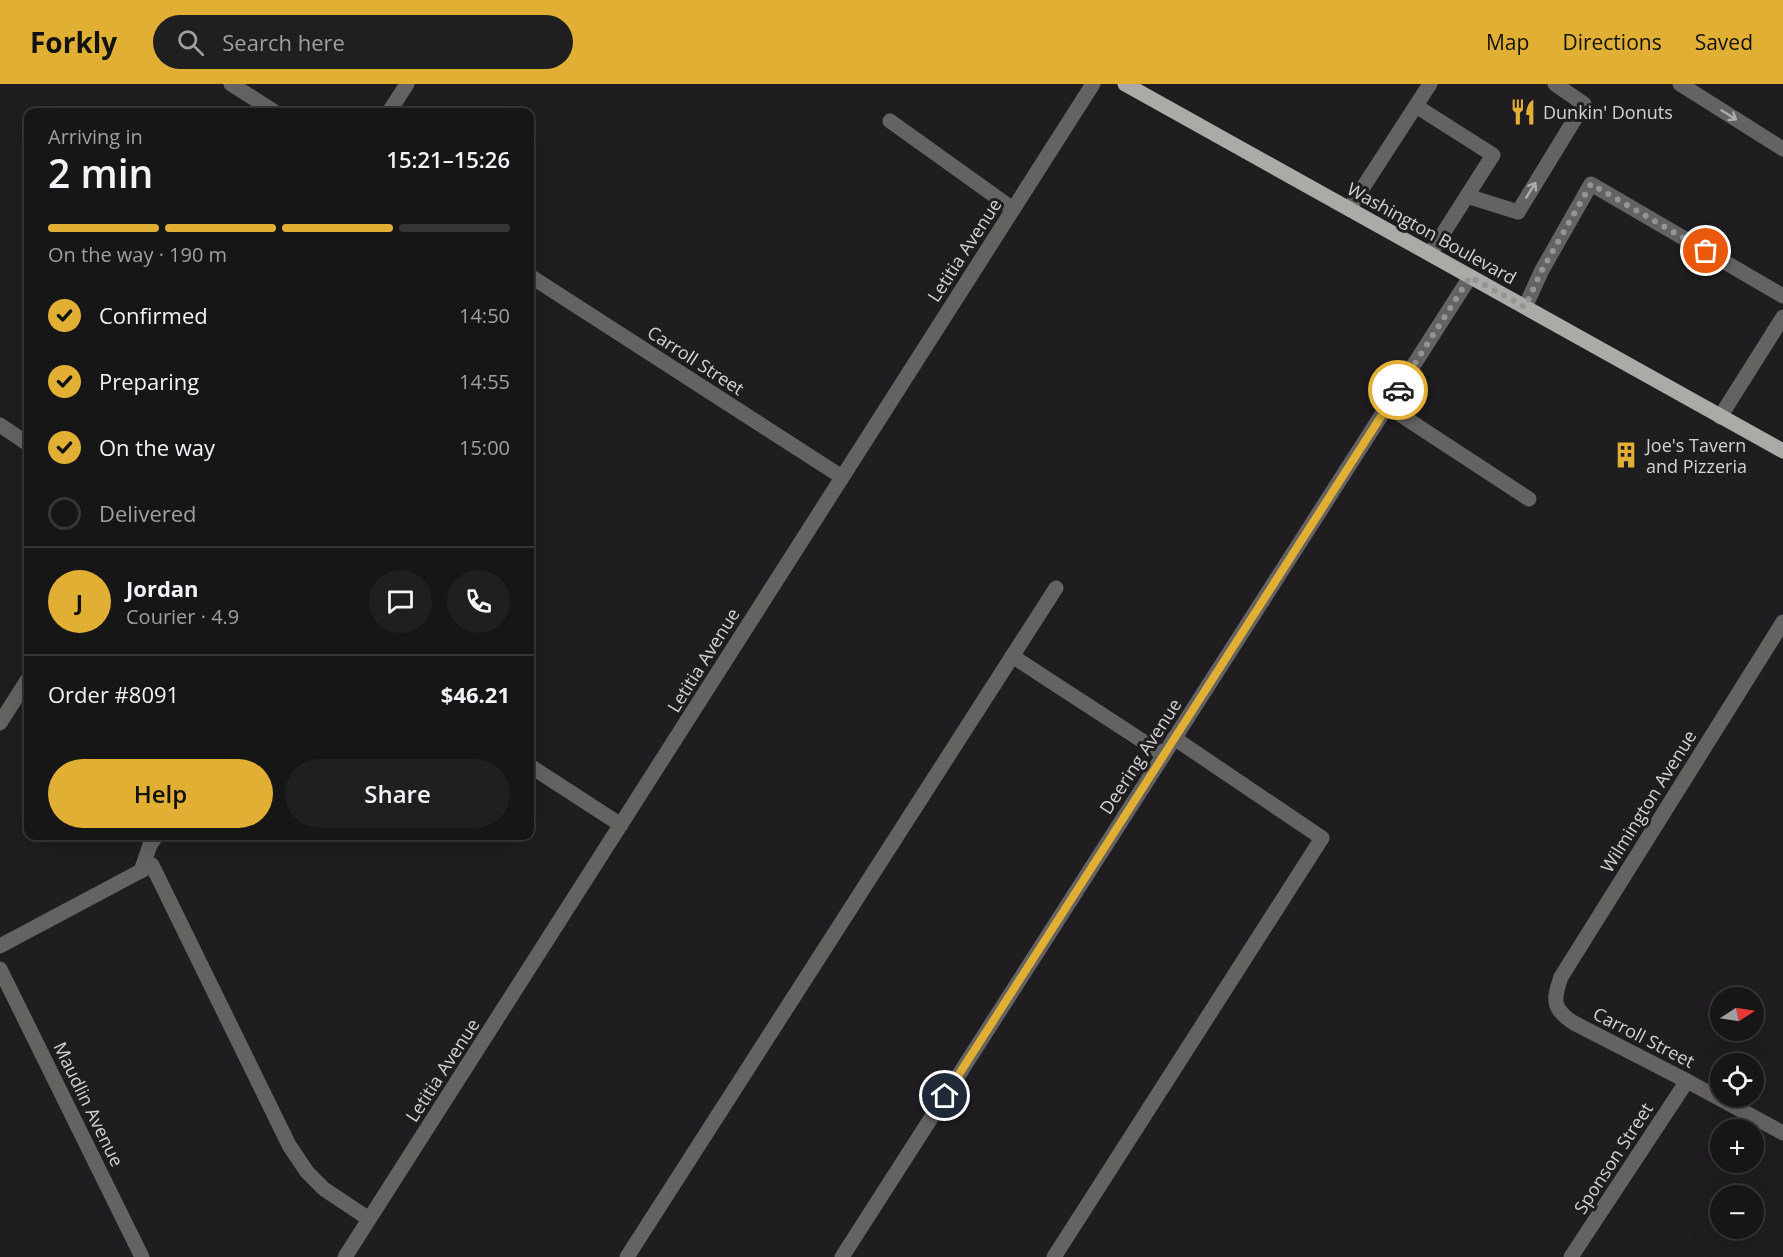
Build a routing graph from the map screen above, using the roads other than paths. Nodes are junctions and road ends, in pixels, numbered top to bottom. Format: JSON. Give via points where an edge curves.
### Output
{"nodes":[{"id":1,"x":231,"y":84,"type":"edge"},
{"id":2,"x":407,"y":84,"type":"edge"},
{"id":3,"x":1093,"y":84,"type":"edge"},
{"id":4,"x":1125,"y":84,"type":"edge"},
{"id":5,"x":1430,"y":84,"type":"edge"},
{"id":6,"x":1556,"y":84,"type":"edge"},
{"id":7,"x":1680,"y":84,"type":"edge"},
{"id":8,"x":1416,"y":106,"type":"junction"},
{"id":9,"x":269,"y":108,"type":"edge"},
{"id":10,"x":392,"y":108,"type":"edge"},
{"id":11,"x":890,"y":122,"type":"dead end"},
{"id":12,"x":1783,"y":149,"type":"edge"},
{"id":13,"x":1467,"y":196,"type":"junction"},
{"id":14,"x":1013,"y":209,"type":"junction"},
{"id":15,"x":1349,"y":209,"type":"junction"},
{"id":16,"x":1430,"y":254,"type":"junction"},
{"id":17,"x":1470,"y":277,"type":"junction"},
{"id":18,"x":534,"y":279,"type":"edge"},
{"id":19,"x":1783,"y":296,"type":"edge"},
{"id":20,"x":1525,"y":307,"type":"junction"},
{"id":21,"x":1783,"y":317,"type":"edge"},
{"id":22,"x":1388,"y":406,"type":"junction"},
{"id":23,"x":1720,"y":417,"type":"junction"},
{"id":24,"x":0,"y":425,"type":"edge"},
{"id":25,"x":24,"y":441,"type":"edge"},
{"id":26,"x":1783,"y":451,"type":"edge"},
{"id":27,"x":842,"y":477,"type":"junction"},
{"id":28,"x":1529,"y":499,"type":"dead end"},
{"id":29,"x":1056,"y":588,"type":"dead end"},
{"id":30,"x":1783,"y":622,"type":"edge"},
{"id":31,"x":1012,"y":656,"type":"junction"},
{"id":32,"x":24,"y":685,"type":"edge"},
{"id":33,"x":0,"y":723,"type":"edge"},
{"id":34,"x":1174,"y":738,"type":"junction"},
{"id":35,"x":1164,"y":755,"type":"junction"},
{"id":36,"x":534,"y":769,"type":"edge"},
{"id":37,"x":621,"y":825,"type":"junction"},
{"id":38,"x":153,"y":840,"type":"edge"},
{"id":39,"x":141,"y":871,"type":"junction"},
{"id":40,"x":0,"y":946,"type":"edge"},
{"id":41,"x":0,"y":969,"type":"edge"},
{"id":42,"x":1555,"y":1005,"type":"joint"},
{"id":43,"x":1687,"y":1081,"type":"junction"},
{"id":44,"x":1783,"y":1133,"type":"edge"},
{"id":45,"x":369,"y":1219,"type":"junction"},
{"id":46,"x":142,"y":1257,"type":"edge"},
{"id":47,"x":345,"y":1257,"type":"edge"},
{"id":48,"x":627,"y":1257,"type":"edge"},
{"id":49,"x":842,"y":1257,"type":"edge"},
{"id":50,"x":1054,"y":1257,"type":"edge"},
{"id":51,"x":1571,"y":1257,"type":"edge"}],
"edges":[{"from":1,"to":9,"type":"street"},
{"from":2,"to":10,"type":"street"},
{"from":3,"to":14,"type":"street","name":"Letitia Avenue"},
{"from":4,"to":15,"type":"main road","name":"Washington Boulevard"},
{"from":5,"to":8,"type":"street"},
{"from":13,"to":6,"type":"street","one_way":true,"via":[[1518,212],[1584,104]]},
{"from":7,"to":12,"type":"street","one_way":true},
{"from":8,"to":13,"type":"street","via":[[1493,155]]},
{"from":8,"to":15,"type":"street"},
{"from":11,"to":14,"type":"street"},
{"from":13,"to":16,"type":"street"},
{"from":14,"to":27,"type":"street","name":"Letitia Avenue"},
{"from":15,"to":16,"type":"main road","name":"Washington Boulevard"},
{"from":16,"to":17,"type":"main road","name":"Washington Boulevard"},
{"from":17,"to":20,"type":"main road","name":"Washington Boulevard"},
{"from":17,"to":22,"type":"street","name":"Deering Avenue"},
{"from":18,"to":27,"type":"street","name":"Carroll Street"},
{"from":19,"to":20,"type":"street","via":[[1591,184]]},
{"from":20,"to":23,"type":"main road","name":"Washington Boulevard"},
{"from":21,"to":23,"type":"street"},
{"from":22,"to":28,"type":"street"},
{"from":22,"to":34,"type":"street","name":"Deering Avenue"},
{"from":23,"to":26,"type":"main road","name":"Washington Boulevard"},
{"from":24,"to":25,"type":"street"},
{"from":27,"to":37,"type":"street","name":"Letitia Avenue"},
{"from":29,"to":31,"type":"street"},
{"from":30,"to":42,"type":"street","name":"Wilmington Avenue","via":[[1561,977]]},
{"from":31,"to":35,"type":"street"},
{"from":31,"to":48,"type":"street"},
{"from":32,"to":33,"type":"street"},
{"from":34,"to":35,"type":"street","name":"Deering Avenue"},
{"from":34,"to":50,"type":"street","via":[[1322,838]]},
{"from":35,"to":49,"type":"street","name":"Deering Avenue"},
{"from":36,"to":37,"type":"street"},
{"from":37,"to":45,"type":"street","name":"Letitia Avenue"},
{"from":38,"to":39,"type":"street"},
{"from":39,"to":40,"type":"street"},
{"from":39,"to":45,"type":"street","via":[[152,865],[289,1144],[307,1172],[324,1189]]},
{"from":41,"to":46,"type":"street","name":"Maudlin Avenue"},
{"from":42,"to":43,"type":"street","name":"Carroll Street","via":[[1563,1017]]},
{"from":43,"to":44,"type":"street","name":"Carroll Street"},
{"from":43,"to":51,"type":"street","name":"Sponson Street"},
{"from":45,"to":47,"type":"street","name":"Letitia Avenue"}]}
